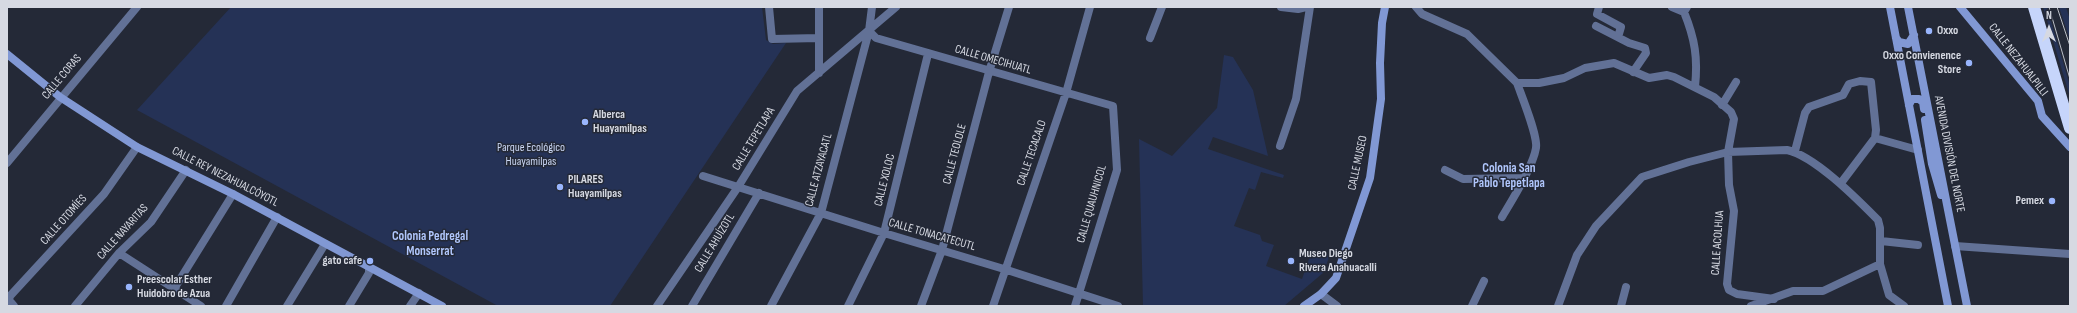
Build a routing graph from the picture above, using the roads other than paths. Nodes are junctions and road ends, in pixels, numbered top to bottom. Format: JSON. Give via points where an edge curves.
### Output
{"nodes":[{"id":1,"x":137,"y":7,"type":"edge"},
{"id":2,"x":769,"y":7,"type":"edge"},
{"id":3,"x":820,"y":7,"type":"edge"},
{"id":4,"x":872,"y":7,"type":"edge"},
{"id":5,"x":896,"y":7,"type":"edge"},
{"id":6,"x":1009,"y":7,"type":"edge"},
{"id":7,"x":1090,"y":7,"type":"edge"},
{"id":8,"x":1162,"y":7,"type":"edge"},
{"id":9,"x":1281,"y":7,"type":"edge"},
{"id":10,"x":1306,"y":7,"type":"edge"},
{"id":11,"x":1310,"y":7,"type":"edge"},
{"id":12,"x":1385,"y":7,"type":"edge"},
{"id":13,"x":1416,"y":7,"type":"edge"},
{"id":14,"x":1599,"y":7,"type":"edge"},
{"id":15,"x":1672,"y":7,"type":"edge"},
{"id":16,"x":1890,"y":7,"type":"edge"},
{"id":17,"x":1908,"y":7,"type":"edge"},
{"id":18,"x":1960,"y":7,"type":"edge"},
{"id":19,"x":2034,"y":7,"type":"edge"},
{"id":20,"x":1686,"y":9,"type":"edge"},
{"id":21,"x":1596,"y":26,"type":"dead end"},
{"id":22,"x":869,"y":31,"type":"junction"},
{"id":23,"x":1914,"y":35,"type":"junction"},
{"id":24,"x":819,"y":38,"type":"junction"},
{"id":25,"x":1150,"y":38,"type":"dead end"},
{"id":26,"x":1618,"y":38,"type":"junction"},
{"id":27,"x":1896,"y":38,"type":"junction"},
{"id":28,"x":7,"y":54,"type":"edge"},
{"id":29,"x":928,"y":54,"type":"junction"},
{"id":30,"x":989,"y":72,"type":"junction"},
{"id":31,"x":1633,"y":72,"type":"junction"},
{"id":32,"x":819,"y":73,"type":"junction"},
{"id":33,"x":1736,"y":82,"type":"dead end"},
{"id":34,"x":1517,"y":83,"type":"junction"},
{"id":35,"x":1695,"y":87,"type":"junction"},
{"id":36,"x":1066,"y":93,"type":"junction"},
{"id":37,"x":60,"y":97,"type":"junction"},
{"id":38,"x":1722,"y":104,"type":"junction"},
{"id":39,"x":1909,"y":105,"type":"junction"},
{"id":40,"x":1113,"y":106,"type":"joint"},
{"id":41,"x":2070,"y":128,"type":"edge"},
{"id":42,"x":1875,"y":138,"type":"junction"},
{"id":43,"x":1280,"y":146,"type":"dead end"},
{"id":44,"x":137,"y":147,"type":"junction"},
{"id":45,"x":2070,"y":147,"type":"edge"},
{"id":46,"x":1918,"y":150,"type":"junction"},
{"id":47,"x":1795,"y":151,"type":"junction"},
{"id":48,"x":1728,"y":152,"type":"junction"},
{"id":49,"x":7,"y":163,"type":"edge"},
{"id":50,"x":186,"y":170,"type":"junction"},
{"id":51,"x":1445,"y":170,"type":"dead end"},
{"id":52,"x":703,"y":176,"type":"dead end"},
{"id":53,"x":1524,"y":178,"type":"junction"},
{"id":54,"x":1841,"y":183,"type":"junction"},
{"id":55,"x":738,"y":186,"type":"junction"},
{"id":56,"x":759,"y":193,"type":"junction"},
{"id":57,"x":233,"y":194,"type":"junction"},
{"id":58,"x":821,"y":213,"type":"junction"},
{"id":59,"x":1949,"y":214,"type":"junction"},
{"id":60,"x":276,"y":217,"type":"junction"},
{"id":61,"x":1502,"y":217,"type":"dead end"},
{"id":62,"x":884,"y":233,"type":"junction"},
{"id":63,"x":1881,"y":241,"type":"junction"},
{"id":64,"x":325,"y":244,"type":"junction"},
{"id":65,"x":1918,"y":245,"type":"dead end"},
{"id":66,"x":1955,"y":246,"type":"junction"},
{"id":67,"x":942,"y":250,"type":"junction"},
{"id":68,"x":120,"y":253,"type":"junction"},
{"id":69,"x":2070,"y":254,"type":"edge"},
{"id":70,"x":1880,"y":264,"type":"junction"},
{"id":71,"x":1004,"y":269,"type":"junction"},
{"id":72,"x":370,"y":270,"type":"junction"},
{"id":73,"x":1484,"y":281,"type":"dead end"},
{"id":74,"x":1626,"y":287,"type":"dead end"},
{"id":75,"x":174,"y":289,"type":"junction"},
{"id":76,"x":418,"y":293,"type":"junction"},
{"id":77,"x":1080,"y":293,"type":"junction"},
{"id":78,"x":1322,"y":294,"type":"junction"},
{"id":79,"x":1774,"y":298,"type":"junction"},
{"id":80,"x":14,"y":306,"type":"edge"},
{"id":81,"x":75,"y":306,"type":"edge"},
{"id":82,"x":201,"y":306,"type":"edge"},
{"id":83,"x":226,"y":306,"type":"edge"},
{"id":84,"x":287,"y":306,"type":"edge"},
{"id":85,"x":349,"y":306,"type":"edge"},
{"id":86,"x":410,"y":306,"type":"edge"},
{"id":87,"x":442,"y":306,"type":"edge"},
{"id":88,"x":657,"y":306,"type":"edge"},
{"id":89,"x":692,"y":306,"type":"edge"},
{"id":90,"x":771,"y":306,"type":"edge"},
{"id":91,"x":848,"y":306,"type":"edge"},
{"id":92,"x":921,"y":306,"type":"edge"},
{"id":93,"x":993,"y":306,"type":"edge"},
{"id":94,"x":1075,"y":306,"type":"edge"},
{"id":95,"x":1118,"y":306,"type":"edge"},
{"id":96,"x":1304,"y":306,"type":"edge"},
{"id":97,"x":1337,"y":306,"type":"edge"},
{"id":98,"x":1472,"y":306,"type":"edge"},
{"id":99,"x":1558,"y":306,"type":"edge"},
{"id":100,"x":1621,"y":306,"type":"edge"},
{"id":101,"x":1751,"y":306,"type":"edge"},
{"id":102,"x":1904,"y":306,"type":"edge"},
{"id":103,"x":1948,"y":306,"type":"edge"},
{"id":104,"x":1967,"y":306,"type":"edge"}],
"edges":[{"from":1,"to":37,"type":"street","name":"CALLE CORAS"},
{"from":2,"to":24,"type":"street","via":[[772,40]]},
{"from":3,"to":24,"type":"street"},
{"from":4,"to":22,"type":"street","name":"CALLE ATZAYACATL"},
{"from":5,"to":22,"type":"street","name":"CALLE TEPETLAPA"},
{"from":6,"to":30,"type":"street","name":"CALLE TEOLOLE"},
{"from":7,"to":36,"type":"street","name":"CALLE TECACALO"},
{"from":8,"to":25,"type":"street"},
{"from":9,"to":10,"type":"street"},
{"from":11,"to":43,"type":"street","via":[[1296,99]]},
{"from":12,"to":78,"type":"street","name":"CALLE MUSEO","via":[[1380,63],[1381,99],[1370,178],[1336,278]]},
{"from":13,"to":34,"type":"street","via":[[1422,14],[1467,34]]},
{"from":14,"to":26,"type":"street","via":[[1597,14],[1621,27]]},
{"from":15,"to":20,"type":"street"},
{"from":16,"to":27,"type":"street"},
{"from":17,"to":23,"type":"street","name":"AVENIDA DIVISIÓN DEL NORTE"},
{"from":18,"to":45,"type":"street","name":"CALLE NEZAHUALPILLI","via":[[2038,101],[2042,116]]},
{"from":19,"to":41,"type":"highway"},
{"from":20,"to":35,"type":"street","via":[[1696,48]]},
{"from":21,"to":26,"type":"street"},
{"from":22,"to":29,"type":"street","name":"CALLE OMECIHUATL","via":[[876,38]]},
{"from":22,"to":32,"type":"street","name":"CALLE TEPETLAPA"},
{"from":22,"to":58,"type":"street","name":"CALLE ATZAYACATL"},
{"from":23,"to":27,"type":"street","via":[[1908,44],[1899,42]]},
{"from":23,"to":59,"type":"street","name":"AVENIDA DIVISIÓN DEL NORTE"},
{"from":24,"to":32,"type":"street"},
{"from":26,"to":31,"type":"street","via":[[1647,50]]},
{"from":27,"to":39,"type":"street"},
{"from":28,"to":37,"type":"street","name":"CALLE REY NEZAHUALCÓYOTL"},
{"from":29,"to":30,"type":"street","name":"CALLE OMECIHUATL"},
{"from":29,"to":62,"type":"street","name":"CALLE XOLOC"},
{"from":30,"to":36,"type":"street","name":"CALLE OMECIHUATL"},
{"from":30,"to":67,"type":"street","name":"CALLE TEOLOLE"},
{"from":31,"to":34,"type":"street","via":[[1620,64],[1602,64],[1585,68],[1564,78],[1539,83]]},
{"from":31,"to":35,"type":"street","via":[[1649,78],[1667,75]]},
{"from":32,"to":55,"type":"street","name":"CALLE TEPETLAPA","via":[[797,91]]},
{"from":33,"to":38,"type":"street"},
{"from":34,"to":53,"type":"street","via":[[1536,147]]},
{"from":35,"to":38,"type":"street"},
{"from":36,"to":40,"type":"street","name":"CALLE OMECIHUATL"},
{"from":36,"to":71,"type":"street","name":"CALLE TECACALO"},
{"from":37,"to":44,"type":"street","name":"CALLE REY NEZAHUALCÓYOTL"},
{"from":37,"to":49,"type":"street","name":"CALLE CORAS"},
{"from":38,"to":48,"type":"street","via":[[1734,118]]},
{"from":39,"to":46,"type":"street"},
{"from":39,"to":59,"type":"street","via":[[1914,98],[1923,102],[1933,170]]},
{"from":40,"to":77,"type":"street","name":"CALLE QUAUHNICOL","via":[[1117,170]]},
{"from":42,"to":46,"type":"street"},
{"from":42,"to":47,"type":"street","via":[[1871,82],[1860,81],[1849,84],[1843,95],[1809,107]]},
{"from":42,"to":54,"type":"street"},
{"from":44,"to":50,"type":"street","name":"CALLE REY NEZAHUALCÓYOTL"},
{"from":44,"to":80,"type":"street","name":"CALLE OTOMÍES","via":[[104,194],[10,296],[9,300]]},
{"from":46,"to":103,"type":"street"},
{"from":47,"to":48,"type":"street"},
{"from":47,"to":54,"type":"street"},
{"from":48,"to":79,"type":"street","name":"CALLE ACOLHUA","via":[[1729,185],[1734,211],[1727,284],[1729,290],[1737,294]]},
{"from":48,"to":99,"type":"street","via":[[1642,177],[1593,232],[1577,255]]},
{"from":50,"to":57,"type":"street","name":"CALLE REY NEZAHUALCÓYOTL"},
{"from":50,"to":68,"type":"street","name":"CALLE NAYARITAS","via":[[151,222]]},
{"from":51,"to":53,"type":"street","via":[[1463,179]]},
{"from":52,"to":55,"type":"street","name":"CALLE TONACATECUTL"},
{"from":53,"to":61,"type":"street"},
{"from":54,"to":63,"type":"street","via":[[1878,220]]},
{"from":55,"to":56,"type":"street","name":"CALLE TONACATECUTL"},
{"from":55,"to":88,"type":"street","name":"CALLE TEPETLAPA"},
{"from":56,"to":58,"type":"street","name":"CALLE TONACATECUTL"},
{"from":56,"to":89,"type":"street","name":"CALLE AHUÍZOTL"},
{"from":57,"to":60,"type":"street","name":"CALLE REY NEZAHUALCÓYOTL"},
{"from":57,"to":75,"type":"street"},
{"from":58,"to":62,"type":"street","name":"CALLE TONACATECUTL"},
{"from":58,"to":90,"type":"street","name":"CALLE ATZAYACATL"},
{"from":59,"to":66,"type":"street","name":"AVENIDA DIVISIÓN DEL NORTE"},
{"from":60,"to":64,"type":"street","name":"CALLE REY NEZAHUALCÓYOTL"},
{"from":60,"to":83,"type":"street"},
{"from":62,"to":67,"type":"street","name":"CALLE TONACATECUTL"},
{"from":62,"to":91,"type":"street","name":"CALLE XOLOC"},
{"from":63,"to":65,"type":"street"},
{"from":63,"to":70,"type":"street"},
{"from":64,"to":72,"type":"street","name":"CALLE REY NEZAHUALCÓYOTL"},
{"from":64,"to":84,"type":"street"},
{"from":66,"to":69,"type":"street"},
{"from":66,"to":104,"type":"street","name":"AVENIDA DIVISIÓN DEL NORTE"},
{"from":67,"to":71,"type":"street","name":"CALLE TONACATECUTL"},
{"from":67,"to":92,"type":"street","name":"CALLE TEOLOLE"},
{"from":68,"to":75,"type":"street"},
{"from":68,"to":81,"type":"street","name":"CALLE NAYARITAS"},
{"from":70,"to":79,"type":"street","via":[[1823,291],[1792,291]]},
{"from":70,"to":102,"type":"street","via":[[1889,295]]},
{"from":71,"to":77,"type":"street","name":"CALLE TONACATECUTL"},
{"from":71,"to":93,"type":"street","name":"CALLE TECACALO"},
{"from":72,"to":76,"type":"street","name":"CALLE REY NEZAHUALCÓYOTL"},
{"from":72,"to":85,"type":"street"},
{"from":73,"to":98,"type":"street"},
{"from":74,"to":100,"type":"street"},
{"from":75,"to":82,"type":"street"},
{"from":76,"to":86,"type":"street"},
{"from":76,"to":87,"type":"street","name":"CALLE REY NEZAHUALCÓYOTL"},
{"from":77,"to":94,"type":"street","name":"CALLE QUAUHNICOL"},
{"from":77,"to":95,"type":"street","name":"CALLE TONACATECUTL"},
{"from":78,"to":96,"type":"street","name":"CALLE MUSEO"},
{"from":78,"to":97,"type":"street"},
{"from":79,"to":101,"type":"street"}]}
